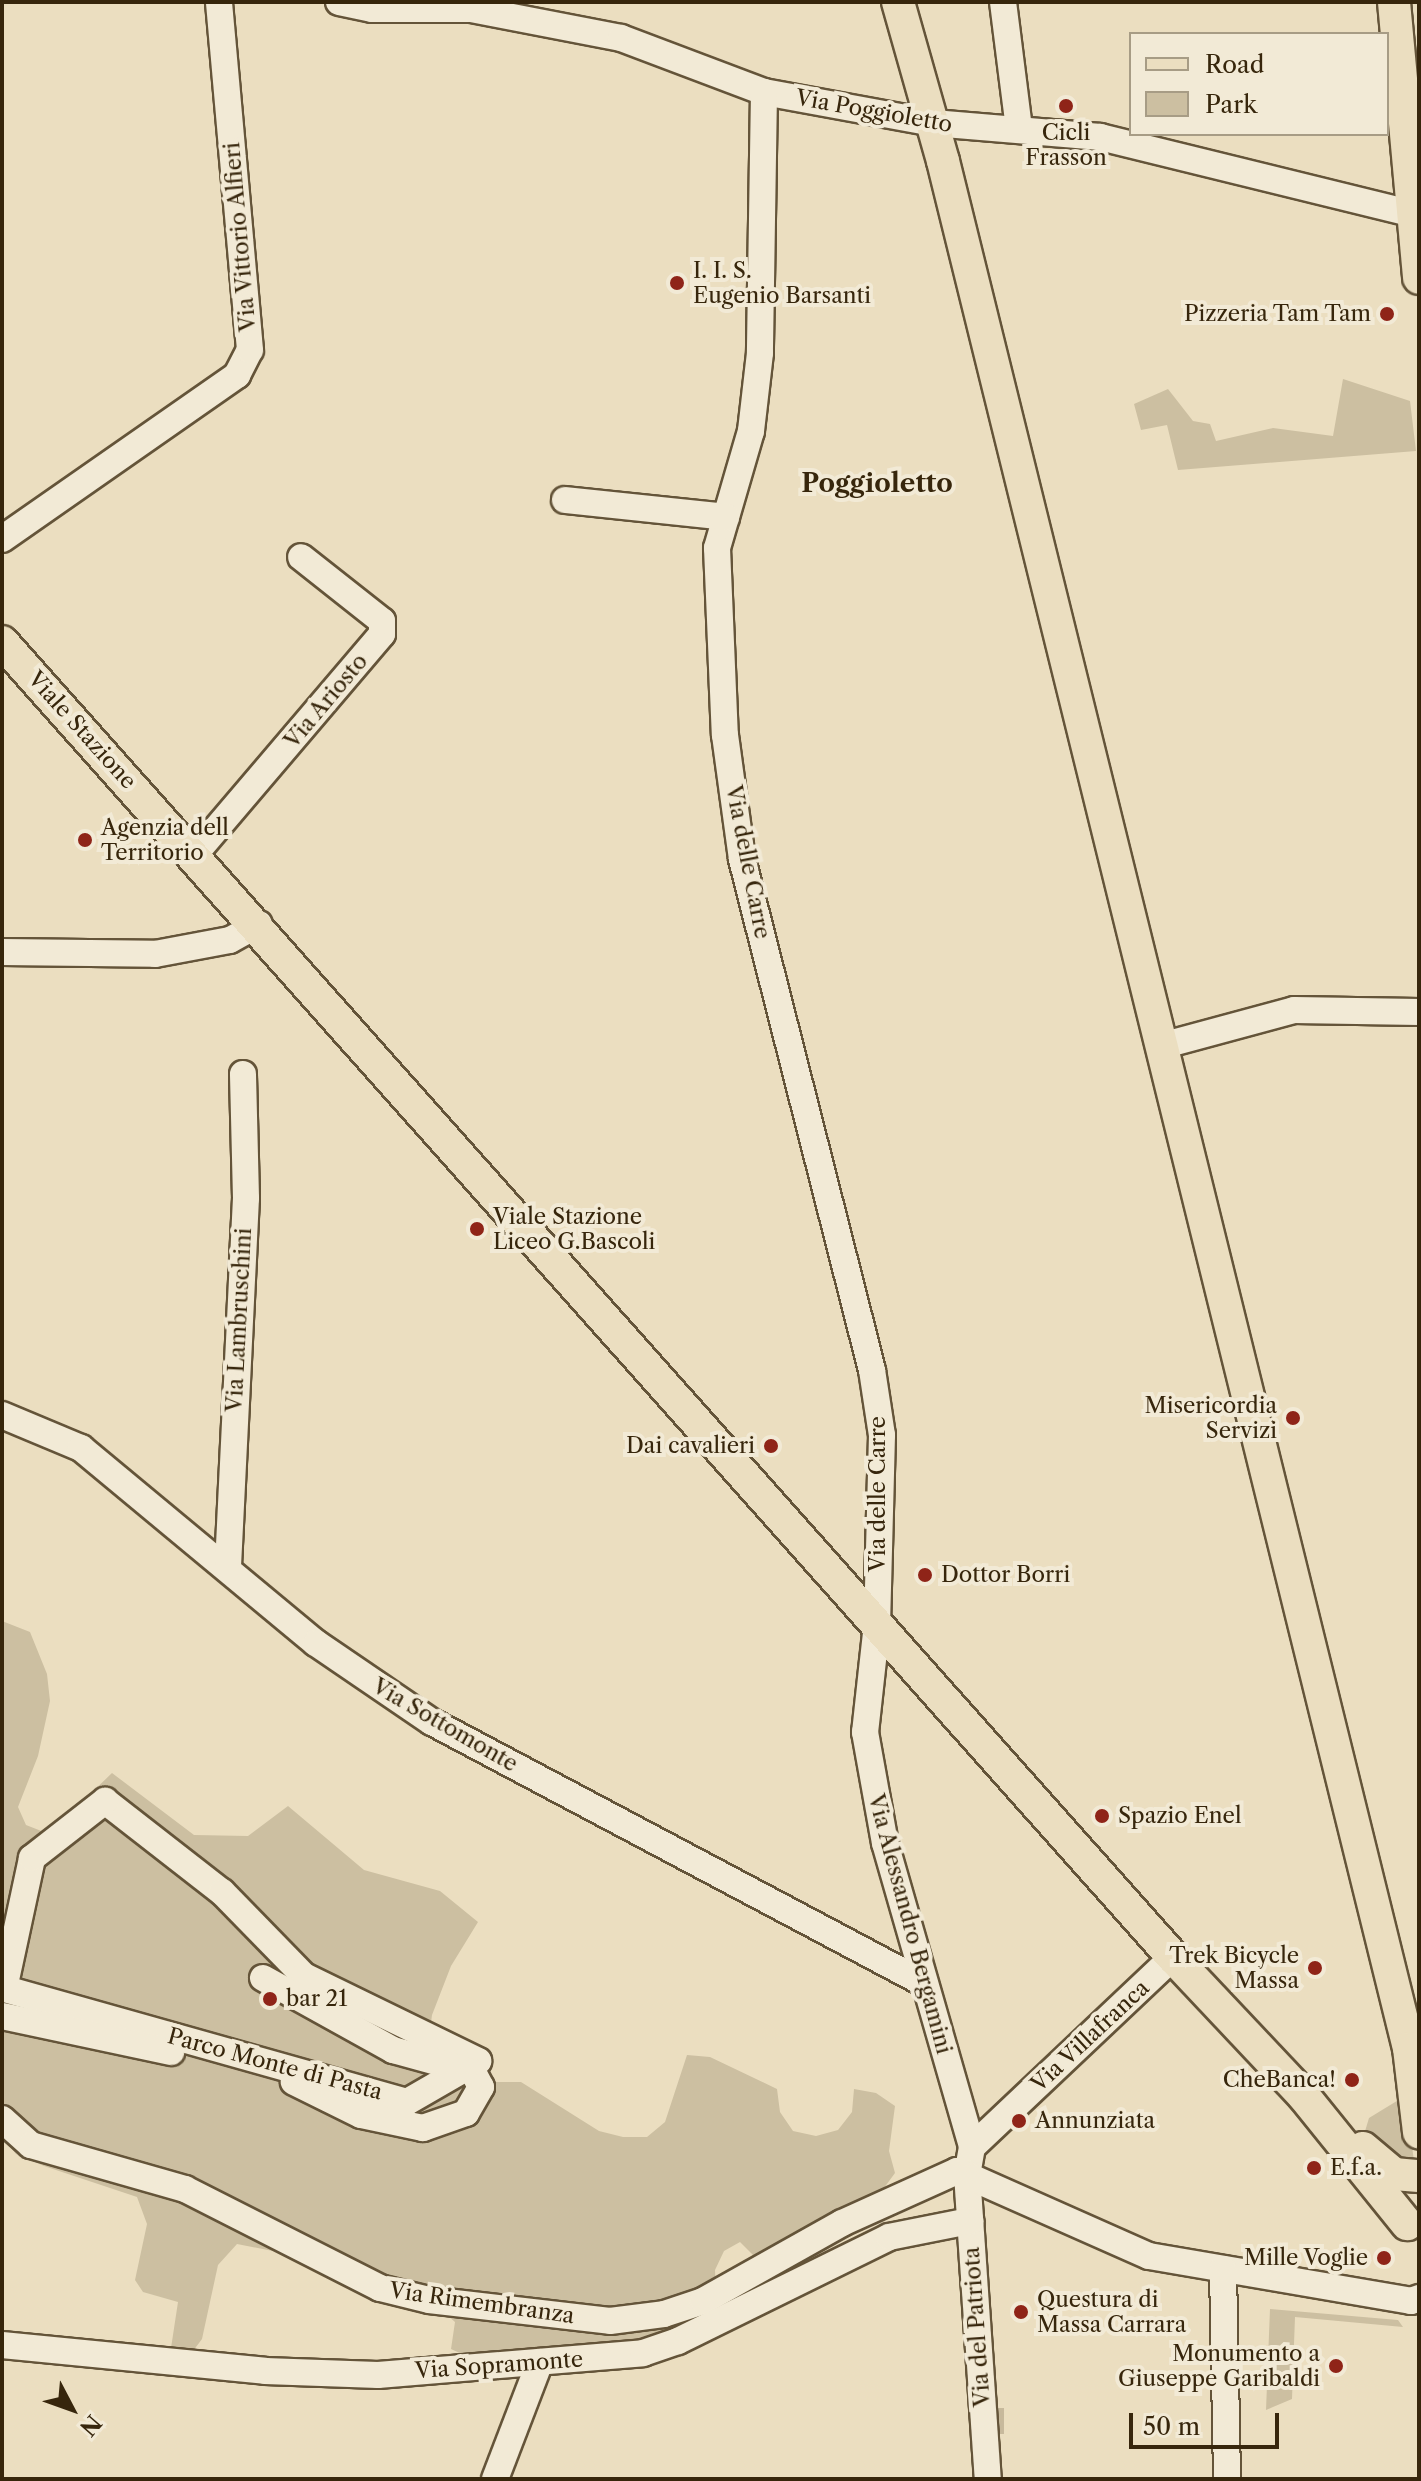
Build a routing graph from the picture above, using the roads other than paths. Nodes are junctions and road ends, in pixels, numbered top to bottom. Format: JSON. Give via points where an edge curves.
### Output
{"nodes":[{"id":1,"x":219,"y":2,"type":"edge"},
{"id":2,"x":339,"y":2,"type":"edge"},
{"id":3,"x":898,"y":2,"type":"edge"},
{"id":4,"x":1003,"y":2,"type":"edge"},
{"id":5,"x":1394,"y":2,"type":"edge"},
{"id":6,"x":471,"y":6,"type":"edge"},
{"id":7,"x":764,"y":92,"type":"junction"},
{"id":8,"x":933,"y":123,"type":"junction"},
{"id":9,"x":1019,"y":129,"type":"junction"},
{"id":10,"x":1412,"y":133,"type":"edge"},
{"id":11,"x":1413,"y":214,"type":"junction"},
{"id":12,"x":1419,"y":278,"type":"edge"},
{"id":13,"x":565,"y":500,"type":"dead end"},
{"id":14,"x":726,"y":517,"type":"junction"},
{"id":15,"x":2,"y":539,"type":"edge"},
{"id":16,"x":301,"y":557,"type":"dead end"},
{"id":17,"x":2,"y":642,"type":"edge"},
{"id":18,"x":194,"y":855,"type":"junction"},
{"id":19,"x":259,"y":924,"type":"junction"},
{"id":20,"x":2,"y":952,"type":"edge"},
{"id":21,"x":1419,"y":1012,"type":"edge"},
{"id":22,"x":1161,"y":1046,"type":"junction"},
{"id":23,"x":243,"y":1074,"type":"dead end"},
{"id":24,"x":2,"y":1415,"type":"edge"},
{"id":25,"x":228,"y":1566,"type":"junction"},
{"id":26,"x":877,"y":1624,"type":"junction"},
{"id":27,"x":1173,"y":1957,"type":"junction"},
{"id":28,"x":263,"y":1978,"type":"dead end"},
{"id":29,"x":924,"y":1983,"type":"junction"},
{"id":30,"x":2,"y":2016,"type":"edge"},
{"id":31,"x":1414,"y":2056,"type":"edge"},
{"id":32,"x":465,"y":2069,"type":"junction"},
{"id":33,"x":2,"y":2119,"type":"edge"},
{"id":34,"x":1419,"y":2132,"type":"edge"},
{"id":35,"x":1339,"y":2137,"type":"junction"},
{"id":36,"x":972,"y":2147,"type":"junction"},
{"id":37,"x":967,"y":2174,"type":"junction"},
{"id":38,"x":1419,"y":2178,"type":"edge"},
{"id":39,"x":970,"y":2221,"type":"junction"},
{"id":40,"x":1413,"y":2233,"type":"edge"},
{"id":41,"x":1223,"y":2269,"type":"junction"},
{"id":42,"x":1419,"y":2298,"type":"edge"},
{"id":43,"x":2,"y":2345,"type":"edge"},
{"id":44,"x":540,"y":2362,"type":"junction"},
{"id":45,"x":495,"y":2479,"type":"edge"},
{"id":46,"x":988,"y":2479,"type":"edge"},
{"id":47,"x":1227,"y":2479,"type":"edge"}],
"edges":[{"from":1,"to":15,"type":"street","name":"Via Vittorio Alfieri","via":[[250,350],[237,375]]},
{"from":2,"to":6,"type":"street","name":"Via Poggioletto","via":[[372,9]]},
{"from":3,"to":8,"type":"main road"},
{"from":4,"to":9,"type":"street"},
{"from":5,"to":10,"type":"main road"},
{"from":6,"to":7,"type":"street","name":"Via Poggioletto","via":[[621,38]]},
{"from":7,"to":8,"type":"street","name":"Via Poggioletto"},
{"from":7,"to":14,"type":"street","name":"Via delle Carre","via":[[760,353],[751,431]]},
{"from":8,"to":9,"type":"street","name":"Via Poggioletto"},
{"from":8,"to":22,"type":"main road"},
{"from":9,"to":11,"type":"street","name":"Via Poggioletto","via":[[1100,137]]},
{"from":10,"to":11,"type":"main road"},
{"from":11,"to":12,"type":"main road"},
{"from":13,"to":14,"type":"street"},
{"from":14,"to":26,"type":"street","name":"Via delle Carre","via":[[717,548],[725,735],[742,859],[872,1370],[882,1435]]},
{"from":16,"to":18,"type":"street","name":"Via Ariosto","via":[[382,621],[382,634]]},
{"from":17,"to":18,"type":"main road","name":"Viale Stazione"},
{"from":18,"to":19,"type":"main road","name":"Viale Stazione"},
{"from":19,"to":20,"type":"street","via":[[230,940],[155,954]]},
{"from":19,"to":26,"type":"main road","name":"Viale Stazione"},
{"from":21,"to":22,"type":"street","via":[[1294,1010]]},
{"from":22,"to":31,"type":"main road"},
{"from":23,"to":25,"type":"street","name":"Via Lambruschini","via":[[246,1198]]},
{"from":24,"to":25,"type":"street","name":"Via Sottomonte","via":[[81,1448]]},
{"from":25,"to":29,"type":"street","name":"Via Sottomonte","via":[[316,1643],[432,1722]]},
{"from":26,"to":27,"type":"main road","name":"Viale Stazione"},
{"from":26,"to":29,"type":"street","name":"Via Alessandro Bergamini","via":[[865,1732],[885,1843]]},
{"from":27,"to":35,"type":"main road","name":"Viale Stazione"},
{"from":27,"to":36,"type":"street","name":"Via Villafranca"},
{"from":28,"to":32,"type":"street","via":[[393,2050]]},
{"from":29,"to":36,"type":"street","name":"Via Alessandro Bergamini"},
{"from":30,"to":32,"type":"street","via":[[248,2066],[394,2125],[440,2125],[466,2113],[481,2087],[479,2077]]},
{"from":31,"to":34,"type":"main road"},
{"from":32,"to":32,"type":"street","name":"Parco Monte di Pasta","via":[[407,2102],[4,1989],[32,1858],[105,1801],[222,1892],[304,1976],[478,2061]]},
{"from":33,"to":37,"type":"street","name":"Via Rimembranza","via":[[31,2145],[185,2189],[380,2288],[429,2300],[610,2321],[664,2314],[703,2301],[945,2172]]},
{"from":35,"to":38,"type":"main road","via":[[1358,2144],[1394,2174]]},
{"from":35,"to":40,"type":"main road"},
{"from":36,"to":37,"type":"street","name":"Via Alessandro Bergamini"},
{"from":37,"to":39,"type":"street","name":"Via del Patriota"},
{"from":37,"to":41,"type":"street","via":[[1149,2256]]},
{"from":38,"to":40,"type":"main road","via":[[1408,2194]]},
{"from":39,"to":44,"type":"street","name":"Via Sopramonte","via":[[889,2237],[643,2353]]},
{"from":39,"to":46,"type":"street","name":"Via del Patriota"},
{"from":41,"to":42,"type":"street","via":[[1411,2301]]},
{"from":41,"to":47,"type":"street"},
{"from":43,"to":44,"type":"street","name":"Via Sopramonte","via":[[265,2371],[378,2375]]},
{"from":44,"to":45,"type":"street"}]}
